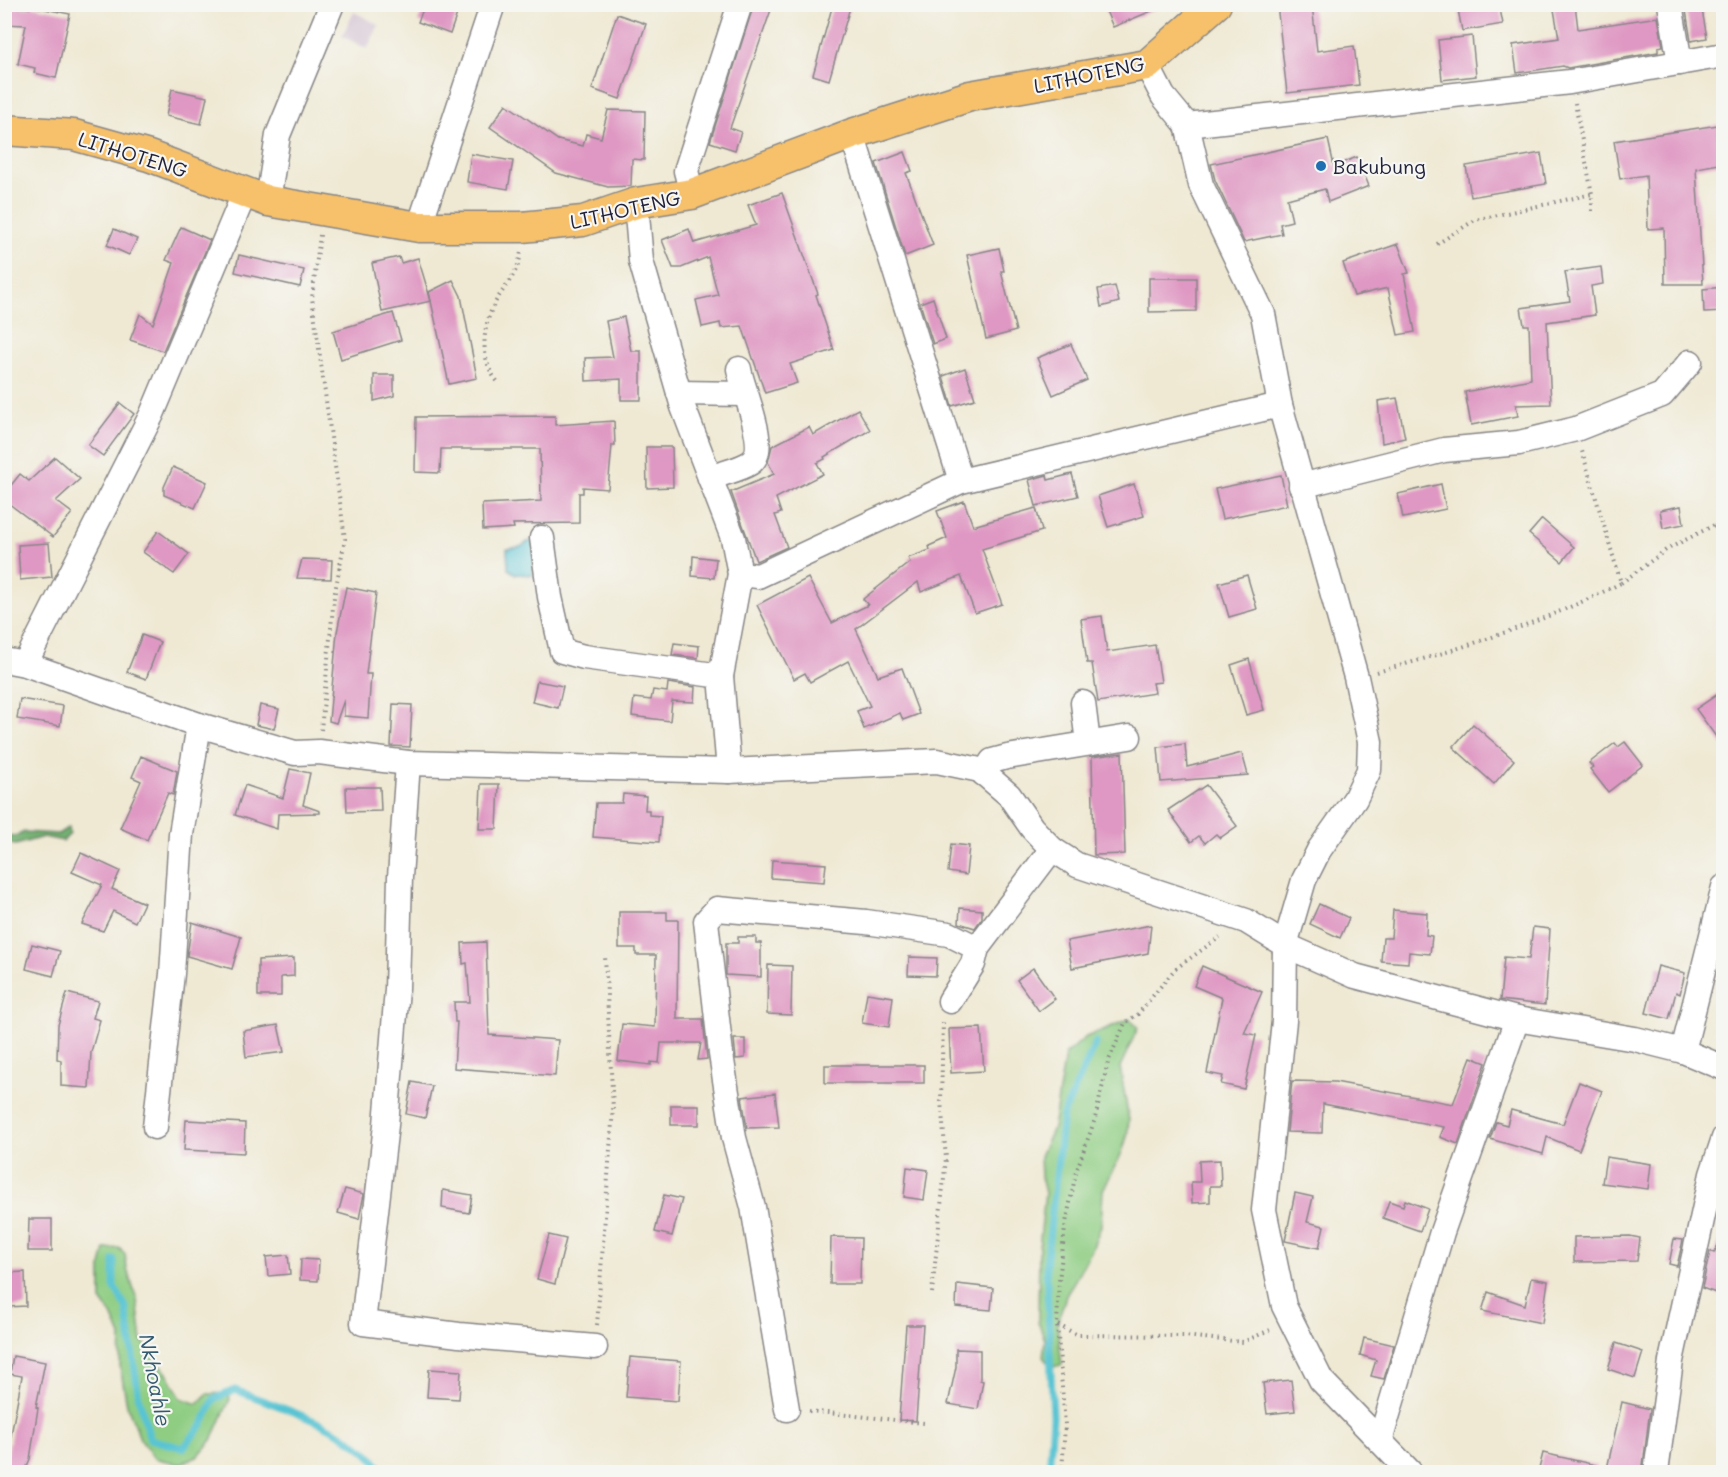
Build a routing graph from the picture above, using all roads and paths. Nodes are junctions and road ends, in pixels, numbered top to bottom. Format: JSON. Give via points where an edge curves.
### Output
{"nodes":[{"id":1,"x":332,"y":4,"type":"edge"},
{"id":2,"x":493,"y":4,"type":"edge"},
{"id":3,"x":740,"y":4,"type":"edge"},
{"id":4,"x":1216,"y":4,"type":"edge"},
{"id":5,"x":1670,"y":4,"type":"edge"},
{"id":6,"x":1724,"y":55,"type":"edge"},
{"id":7,"x":1680,"y":63,"type":"junction"},
{"id":8,"x":1147,"y":65,"type":"junction"},
{"id":9,"x":1570,"y":82,"type":"junction"},
{"id":10,"x":1187,"y":125,"type":"junction"},
{"id":11,"x":4,"y":130,"type":"edge"},
{"id":12,"x":852,"y":134,"type":"junction"},
{"id":13,"x":692,"y":194,"type":"junction"},
{"id":14,"x":1592,"y":194,"type":"junction"},
{"id":15,"x":257,"y":196,"type":"junction"},
{"id":16,"x":636,"y":203,"type":"junction"},
{"id":17,"x":323,"y":211,"type":"junction"},
{"id":18,"x":1592,"y":215,"type":"dead end"},
{"id":19,"x":419,"y":227,"type":"junction"},
{"id":20,"x":522,"y":227,"type":"junction"},
{"id":21,"x":1437,"y":244,"type":"dead end"},
{"id":22,"x":1690,"y":362,"type":"dead end"},
{"id":23,"x":739,"y":369,"type":"dead end"},
{"id":24,"x":497,"y":381,"type":"dead end"},
{"id":25,"x":679,"y":393,"type":"junction"},
{"id":26,"x":744,"y":394,"type":"junction"},
{"id":27,"x":1280,"y":405,"type":"junction"},
{"id":28,"x":1576,"y":429,"type":"junction"},
{"id":29,"x":710,"y":478,"type":"junction"},
{"id":30,"x":961,"y":481,"type":"junction"},
{"id":31,"x":1301,"y":486,"type":"junction"},
{"id":32,"x":1724,"y":520,"type":"edge"},
{"id":33,"x":542,"y":538,"type":"dead end"},
{"id":34,"x":740,"y":574,"type":"junction"},
{"id":35,"x":1621,"y":583,"type":"junction"},
{"id":36,"x":15,"y":662,"type":"edge"},
{"id":37,"x":721,"y":675,"type":"junction"},
{"id":38,"x":1356,"y":677,"type":"junction"},
{"id":39,"x":1083,"y":703,"type":"dead end"},
{"id":40,"x":199,"y":724,"type":"junction"},
{"id":41,"x":1129,"y":737,"type":"dead end"},
{"id":42,"x":1088,"y":743,"type":"junction"},
{"id":43,"x":319,"y":752,"type":"junction"},
{"id":44,"x":408,"y":763,"type":"junction"},
{"id":45,"x":729,"y":771,"type":"junction"},
{"id":46,"x":984,"y":774,"type":"junction"},
{"id":47,"x":1052,"y":849,"type":"junction"},
{"id":48,"x":1724,"y":887,"type":"edge"},
{"id":49,"x":1246,"y":921,"type":"junction"},
{"id":50,"x":1285,"y":945,"type":"junction"},
{"id":51,"x":977,"y":948,"type":"junction"},
{"id":52,"x":605,"y":956,"type":"dead end"},
{"id":53,"x":950,"y":1001,"type":"joint"},
{"id":54,"x":1517,"y":1018,"type":"junction"},
{"id":55,"x":1683,"y":1051,"type":"junction"},
{"id":56,"x":1724,"y":1068,"type":"edge"},
{"id":57,"x":155,"y":1126,"type":"dead end"},
{"id":58,"x":1724,"y":1138,"type":"edge"},
{"id":59,"x":932,"y":1293,"type":"dead end"},
{"id":60,"x":1284,"y":1306,"type":"junction"},
{"id":61,"x":1057,"y":1324,"type":"junction"},
{"id":62,"x":595,"y":1347,"type":"joint"},
{"id":63,"x":787,"y":1409,"type":"joint"},
{"id":64,"x":924,"y":1423,"type":"dead end"},
{"id":65,"x":1380,"y":1441,"type":"junction"},
{"id":66,"x":1062,"y":1473,"type":"edge"},
{"id":67,"x":1410,"y":1473,"type":"edge"},
{"id":68,"x":1656,"y":1473,"type":"edge"}],
"edges":[{"from":1,"to":15,"type":"street"},
{"from":2,"to":19,"type":"street"},
{"from":3,"to":13,"type":"street","via":[[686,171]]},
{"from":4,"to":8,"type":"main road","name":"LITHOTENG"},
{"from":5,"to":7,"type":"street"},
{"from":6,"to":7,"type":"street"},
{"from":7,"to":9,"type":"street"},
{"from":8,"to":10,"type":"street","via":[[1163,96]]},
{"from":8,"to":12,"type":"main road","name":"LITHOTENG","via":[[970,96]]},
{"from":9,"to":10,"type":"street"},
{"from":9,"to":14,"type":"path"},
{"from":10,"to":27,"type":"street","via":[[1201,185],[1263,314]]},
{"from":11,"to":15,"type":"main road","name":"LITHOTENG","via":[[74,135],[108,143]]},
{"from":12,"to":13,"type":"main road","name":"LITHOTENG"},
{"from":12,"to":30,"type":"street"},
{"from":13,"to":16,"type":"main road","name":"LITHOTENG"},
{"from":14,"to":18,"type":"path"},
{"from":14,"to":21,"type":"path","via":[[1475,220]]},
{"from":15,"to":17,"type":"main road","name":"LITHOTENG"},
{"from":15,"to":36,"type":"street","via":[[152,414]]},
{"from":16,"to":20,"type":"main road","name":"LITHOTENG","via":[[583,221]]},
{"from":16,"to":25,"type":"street","via":[[641,261]]},
{"from":17,"to":19,"type":"main road","name":"LITHOTENG"},
{"from":17,"to":43,"type":"path","via":[[312,298],[345,539],[334,597]]},
{"from":19,"to":20,"type":"main road","name":"LITHOTENG"},
{"from":20,"to":24,"type":"path","via":[[520,264],[494,304],[484,341],[488,370]]},
{"from":22,"to":28,"type":"street","via":[[1662,395]]},
{"from":23,"to":26,"type":"street"},
{"from":25,"to":26,"type":"street"},
{"from":25,"to":29,"type":"street"},
{"from":26,"to":29,"type":"street","via":[[758,441],[757,456],[750,463]]},
{"from":27,"to":30,"type":"street"},
{"from":27,"to":31,"type":"street"},
{"from":28,"to":31,"type":"street","via":[[1519,443],[1444,450]]},
{"from":28,"to":35,"type":"path"},
{"from":29,"to":34,"type":"street","via":[[733,538]]},
{"from":30,"to":34,"type":"street","via":[[758,576]]},
{"from":31,"to":38,"type":"street"},
{"from":32,"to":35,"type":"path","via":[[1666,550]]},
{"from":33,"to":37,"type":"street","via":[[562,651]]},
{"from":34,"to":37,"type":"street"},
{"from":35,"to":38,"type":"path","via":[[1569,609],[1461,649]]},
{"from":36,"to":40,"type":"street"},
{"from":37,"to":45,"type":"street"},
{"from":38,"to":50,"type":"street","via":[[1370,742],[1369,770],[1304,880]]},
{"from":39,"to":42,"type":"street"},
{"from":40,"to":43,"type":"street","via":[[295,753]]},
{"from":40,"to":57,"type":"street","via":[[181,834],[172,974]]},
{"from":41,"to":42,"type":"street"},
{"from":42,"to":46,"type":"street","via":[[992,761]]},
{"from":43,"to":44,"type":"street"},
{"from":44,"to":45,"type":"street"},
{"from":44,"to":62,"type":"street","via":[[397,989],[363,1323]]},
{"from":45,"to":46,"type":"street","via":[[937,761]]},
{"from":46,"to":47,"type":"street","via":[[1009,795]]},
{"from":47,"to":49,"type":"street","via":[[1077,865]]},
{"from":47,"to":51,"type":"street"},
{"from":48,"to":55,"type":"street"},
{"from":49,"to":50,"type":"street"},
{"from":49,"to":61,"type":"path","via":[[1174,969],[1138,1014],[1125,1023],[1108,1062],[1095,1119],[1076,1172],[1065,1228]]},
{"from":50,"to":54,"type":"street","via":[[1355,976]]},
{"from":50,"to":60,"type":"street","via":[[1284,1020],[1264,1209]]},
{"from":51,"to":53,"type":"street","via":[[973,964]]},
{"from":51,"to":63,"type":"street","via":[[949,934],[866,922],[717,909],[706,921],[734,1138],[753,1207]]},
{"from":52,"to":62,"type":"path","via":[[613,1109]]},
{"from":53,"to":59,"type":"path","via":[[942,1026],[941,1101],[946,1158]]},
{"from":54,"to":55,"type":"street"},
{"from":54,"to":65,"type":"street","via":[[1442,1232]]},
{"from":55,"to":56,"type":"street"},
{"from":58,"to":68,"type":"street","via":[[1712,1174],[1671,1361]]},
{"from":60,"to":61,"type":"path","via":[[1269,1330],[1243,1342],[1184,1336],[1078,1335]]},
{"from":60,"to":65,"type":"street","via":[[1321,1380]]},
{"from":61,"to":66,"type":"path","via":[[1065,1425]]},
{"from":63,"to":64,"type":"path"},
{"from":65,"to":67,"type":"street"}]}
